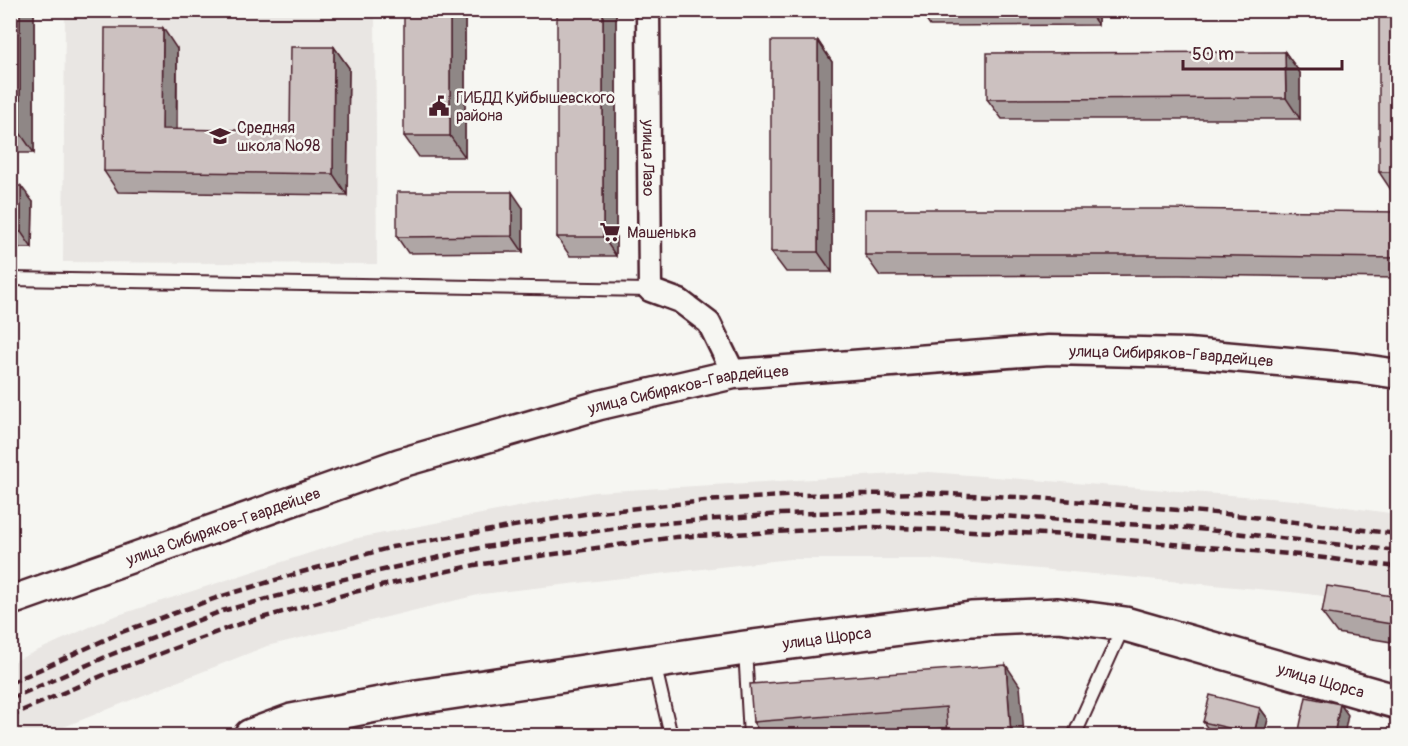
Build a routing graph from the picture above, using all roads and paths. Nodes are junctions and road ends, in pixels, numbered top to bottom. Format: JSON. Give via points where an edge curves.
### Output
{"nodes":[{"id":1,"x":648,"y":10,"type":"edge"},
{"id":2,"x":10,"y":279,"type":"edge"},
{"id":3,"x":650,"y":290,"type":"junction"},
{"id":4,"x":734,"y":374,"type":"junction"},
{"id":5,"x":1398,"y":374,"type":"edge"},
{"id":6,"x":10,"y":601,"type":"edge"},
{"id":7,"x":1125,"y":624,"type":"junction"},
{"id":8,"x":745,"y":648,"type":"junction"},
{"id":9,"x":654,"y":661,"type":"junction"},
{"id":10,"x":1398,"y":702,"type":"edge"},
{"id":11,"x":251,"y":735,"type":"edge"},
{"id":12,"x":671,"y":735,"type":"edge"},
{"id":13,"x":750,"y":735,"type":"edge"},
{"id":14,"x":1074,"y":735,"type":"edge"}],
"edges":[{"from":1,"to":3,"type":"street","name":"улица Лазо"},
{"from":2,"to":3,"type":"lane"},
{"from":3,"to":4,"type":"street","via":[[680,301],[709,323]]},
{"from":4,"to":5,"type":"street","name":"улица Сибиряков-Гвардейцев","via":[[1049,350],[1188,353]]},
{"from":4,"to":6,"type":"street","name":"улица Сибиряков-Гвардейцев","via":[[600,405],[400,463]]},
{"from":7,"to":8,"type":"main road","name":"улица Щорса","via":[[1058,615],[971,619]]},
{"from":7,"to":10,"type":"main road","name":"улица Щорса"},
{"from":7,"to":14,"type":"lane"},
{"from":8,"to":9,"type":"main road","name":"улица Щорса"},
{"from":8,"to":13,"type":"lane"},
{"from":9,"to":11,"type":"main road","name":"улица Щорса","via":[[417,697],[292,721]]},
{"from":9,"to":12,"type":"lane"}]}
